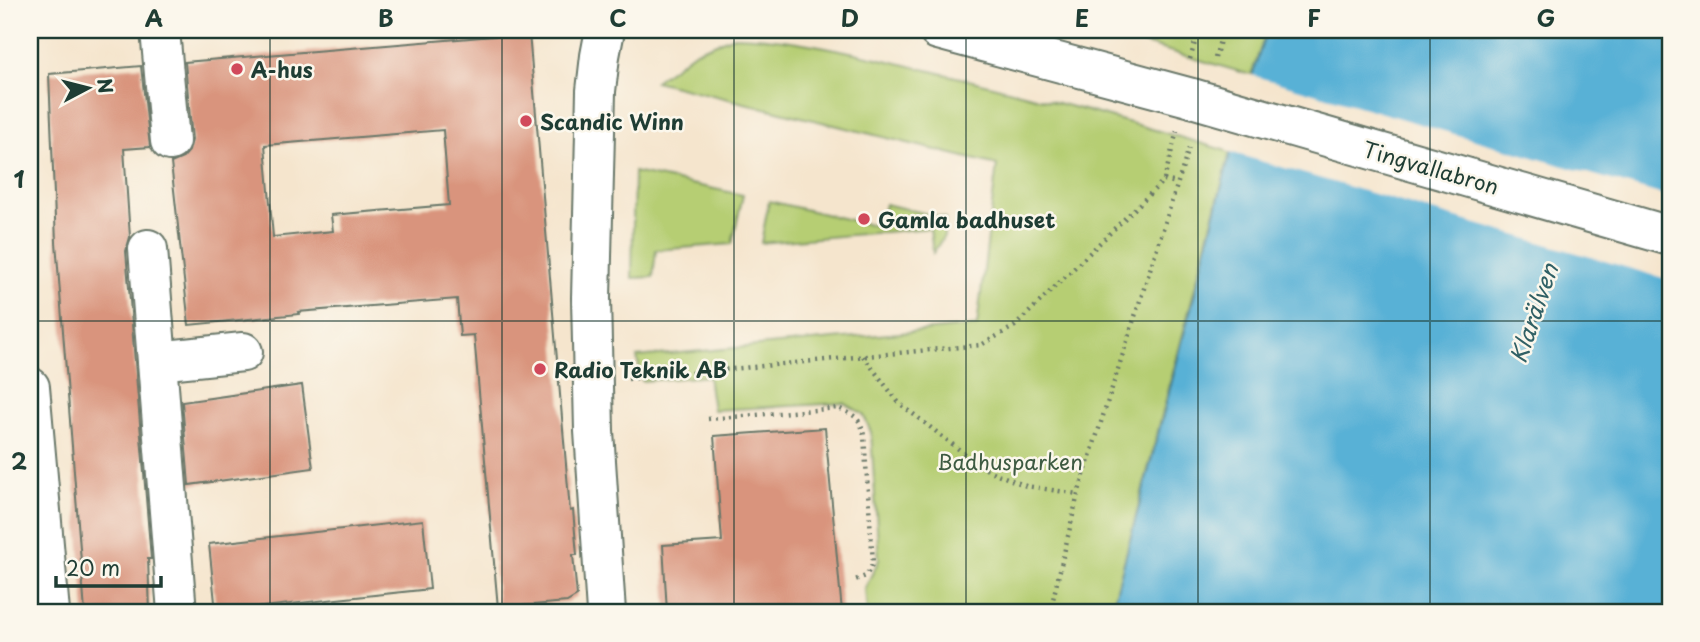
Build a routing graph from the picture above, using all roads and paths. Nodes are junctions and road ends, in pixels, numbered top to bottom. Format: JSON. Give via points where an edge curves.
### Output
{"nodes":[{"id":1,"x":160,"y":30,"type":"edge"},
{"id":2,"x":606,"y":30,"type":"edge"},
{"id":3,"x":938,"y":30,"type":"edge"},
{"id":4,"x":1199,"y":30,"type":"edge"},
{"id":5,"x":1223,"y":30,"type":"edge"},
{"id":6,"x":1215,"y":58,"type":"dead end"},
{"id":7,"x":1186,"y":97,"type":"junction"},
{"id":8,"x":170,"y":141,"type":"dead end"},
{"id":9,"x":1189,"y":148,"type":"dead end"},
{"id":10,"x":1164,"y":180,"type":"junction"},
{"id":11,"x":1177,"y":183,"type":"junction"},
{"id":12,"x":1670,"y":236,"type":"edge"},
{"id":13,"x":148,"y":250,"type":"dead end"},
{"id":14,"x":243,"y":352,"type":"dead end"},
{"id":15,"x":863,"y":356,"type":"junction"},
{"id":16,"x":157,"y":361,"type":"junction"},
{"id":17,"x":592,"y":383,"type":"junction"},
{"id":18,"x":30,"y":387,"type":"edge"},
{"id":19,"x":708,"y":419,"type":"dead end"},
{"id":20,"x":1078,"y":494,"type":"junction"},
{"id":21,"x":852,"y":581,"type":"dead end"},
{"id":22,"x":50,"y":612,"type":"edge"},
{"id":23,"x":177,"y":612,"type":"edge"},
{"id":24,"x":606,"y":612,"type":"edge"},
{"id":25,"x":1050,"y":612,"type":"edge"}],
"edges":[{"from":1,"to":8,"type":"street"},
{"from":2,"to":17,"type":"street","via":[[596,91]]},
{"from":3,"to":7,"type":"street","name":"Tingvallabron"},
{"from":4,"to":7,"type":"path"},
{"from":5,"to":6,"type":"path"},
{"from":7,"to":10,"type":"path"},
{"from":7,"to":12,"type":"street","name":"Tingvallabron","bridge":true},
{"from":9,"to":11,"type":"path"},
{"from":10,"to":11,"type":"path"},
{"from":10,"to":15,"type":"path","via":[[1015,326],[981,345]]},
{"from":11,"to":20,"type":"path"},
{"from":13,"to":16,"type":"street"},
{"from":14,"to":16,"type":"street"},
{"from":15,"to":17,"type":"path"},
{"from":15,"to":20,"type":"path","via":[[899,403],[983,468],[1026,486]]},
{"from":16,"to":23,"type":"street"},
{"from":17,"to":24,"type":"street"},
{"from":18,"to":22,"type":"street"},
{"from":19,"to":21,"type":"path","via":[[838,408],[862,422],[873,563],[866,576]]},
{"from":20,"to":25,"type":"path"}]}
